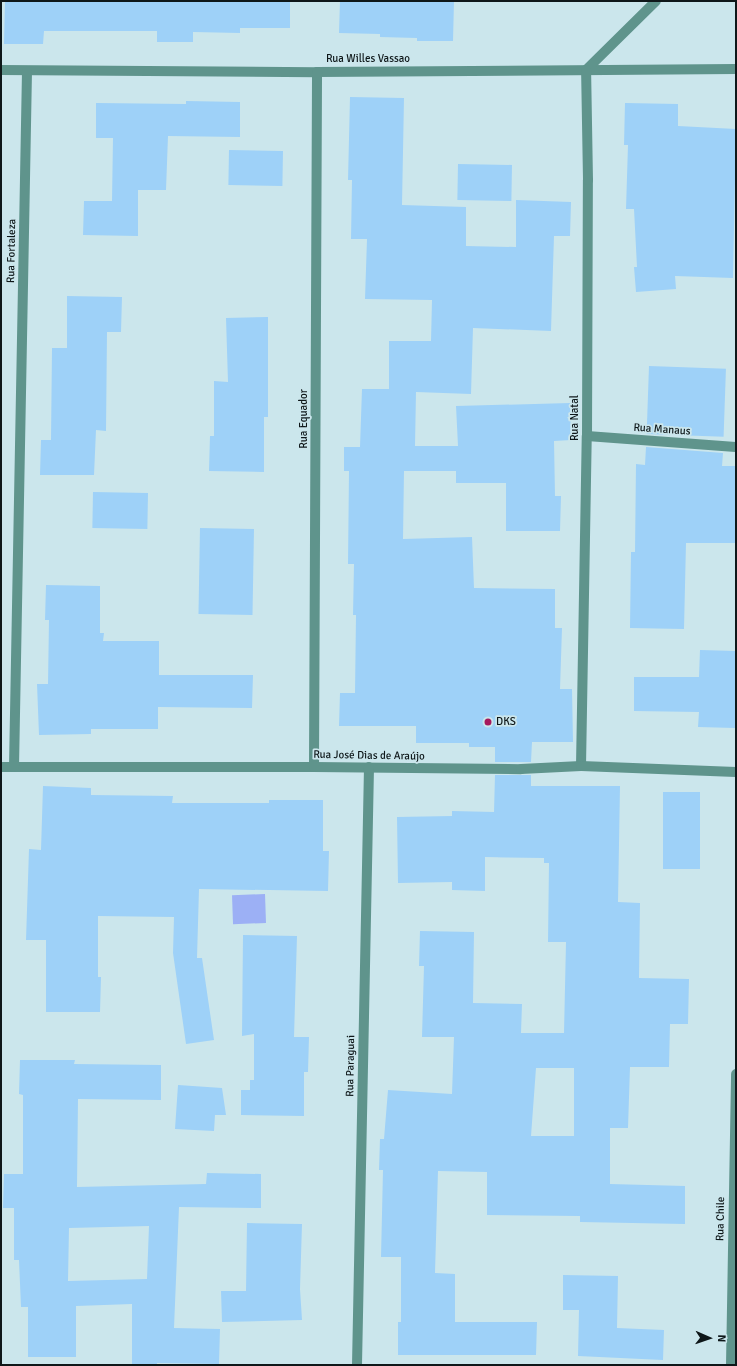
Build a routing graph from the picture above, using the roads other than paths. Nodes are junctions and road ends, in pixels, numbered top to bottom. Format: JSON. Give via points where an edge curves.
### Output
{"nodes":[{"id":1,"x":656,"y":1,"type":"edge"},
{"id":2,"x":736,"y":69,"type":"edge"},
{"id":3,"x":1,"y":70,"type":"edge"},
{"id":4,"x":586,"y":70,"type":"junction"},
{"id":5,"x":27,"y":71,"type":"junction"},
{"id":6,"x":317,"y":72,"type":"junction"},
{"id":7,"x":587,"y":436,"type":"junction"},
{"id":8,"x":736,"y":447,"type":"edge"},
{"id":9,"x":581,"y":766,"type":"junction"},
{"id":10,"x":1,"y":767,"type":"edge"},
{"id":11,"x":14,"y":767,"type":"junction"},
{"id":12,"x":314,"y":767,"type":"junction"},
{"id":13,"x":369,"y":767,"type":"junction"},
{"id":14,"x":736,"y":772,"type":"edge"},
{"id":15,"x":736,"y":1074,"type":"edge"},
{"id":16,"x":358,"y":1365,"type":"edge"},
{"id":17,"x":731,"y":1365,"type":"edge"}],
"edges":[{"from":1,"to":4,"type":"street"},
{"from":2,"to":4,"type":"street","name":"Rua Willes Vassao"},
{"from":3,"to":5,"type":"street","name":"Rua Willes Vassao"},
{"from":4,"to":6,"type":"street","name":"Rua Willes Vassao"},
{"from":4,"to":7,"type":"street","name":"Rua Natal"},
{"from":5,"to":6,"type":"street","name":"Rua Willes Vassao"},
{"from":5,"to":11,"type":"street","name":"Rua Fortaleza"},
{"from":6,"to":12,"type":"street","name":"Rua Equador"},
{"from":7,"to":8,"type":"street","name":"Rua Manaus"},
{"from":7,"to":9,"type":"street","name":"Rua Natal"},
{"from":9,"to":13,"type":"street","name":"Rua José Dias de Araújo","via":[[522,769]]},
{"from":9,"to":14,"type":"street","name":"Rua José Dias de Araújo"},
{"from":10,"to":11,"type":"street","name":"Rua José Dias de Araújo"},
{"from":11,"to":12,"type":"street","name":"Rua José Dias de Araújo"},
{"from":12,"to":13,"type":"street","name":"Rua José Dias de Araújo"},
{"from":13,"to":16,"type":"street","name":"Rua Paraguai"},
{"from":15,"to":17,"type":"street","name":"Rua Chile"}]}
